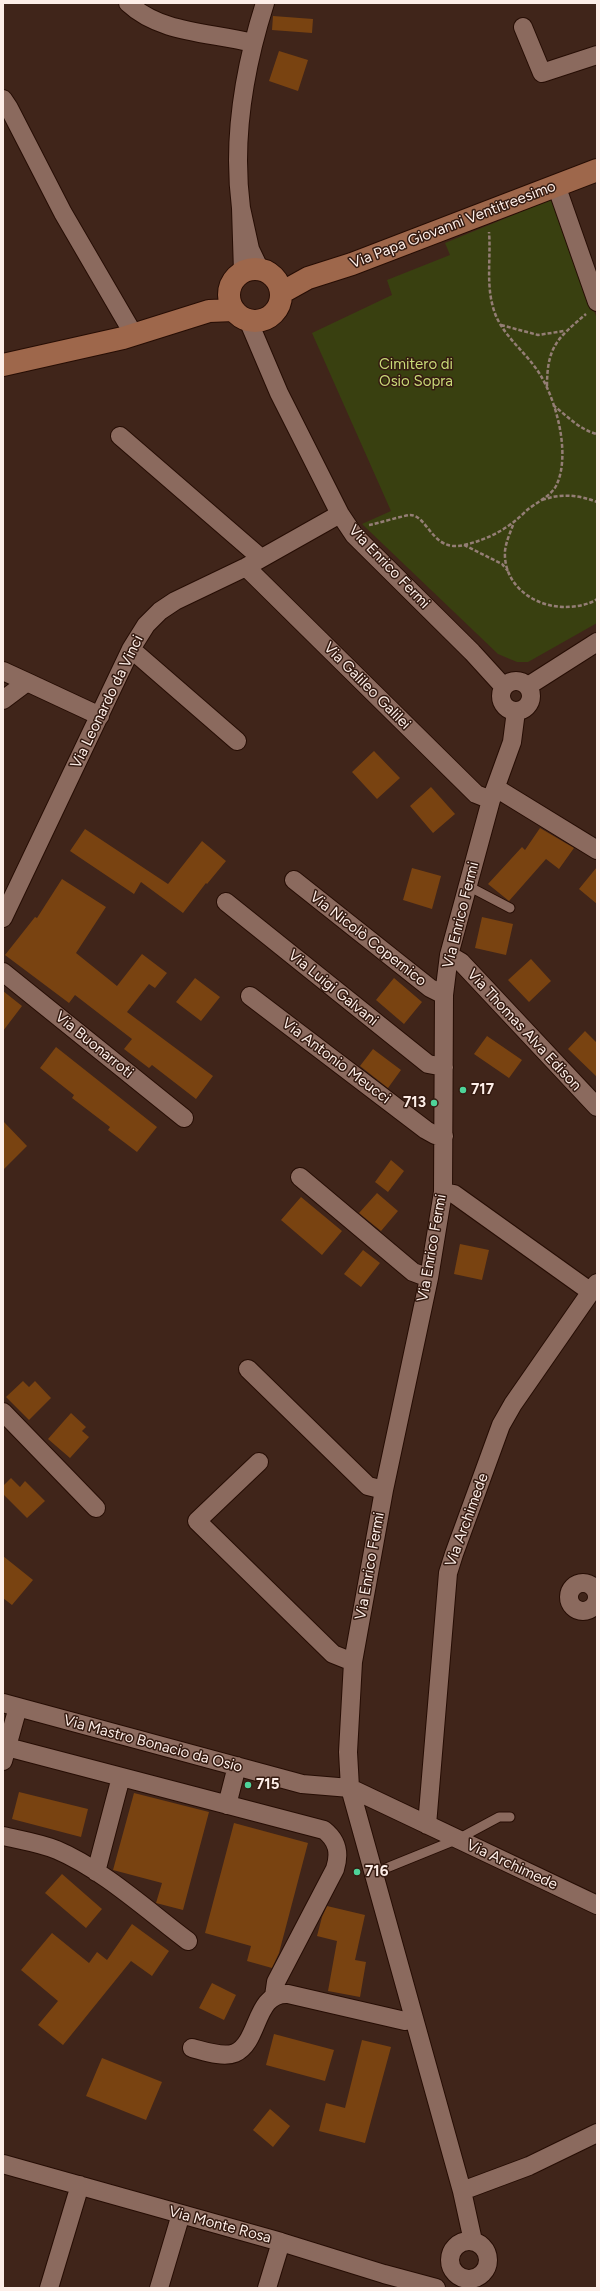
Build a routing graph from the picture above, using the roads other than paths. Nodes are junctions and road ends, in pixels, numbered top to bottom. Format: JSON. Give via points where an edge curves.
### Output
{"nodes":[{"id":1,"x":128,"y":3,"type":"edge"},
{"id":2,"x":265,"y":3,"type":"edge"},
{"id":3,"x":523,"y":27,"type":"dead end"},
{"id":4,"x":252,"y":43,"type":"junction"},
{"id":5,"x":597,"y":55,"type":"edge"},
{"id":6,"x":3,"y":99,"type":"edge"},
{"id":7,"x":597,"y":170,"type":"edge"},
{"id":8,"x":556,"y":185,"type":"junction"},
{"id":9,"x":265,"y":279,"type":"junction"},
{"id":10,"x":595,"y":306,"type":"edge"},
{"id":11,"x":244,"y":312,"type":"junction"},
{"id":12,"x":134,"y":335,"type":"junction"},
{"id":13,"x":3,"y":365,"type":"edge"},
{"id":14,"x":120,"y":436,"type":"dead end"},
{"id":15,"x":340,"y":514,"type":"junction"},
{"id":16,"x":253,"y":562,"type":"junction"},
{"id":17,"x":597,"y":642,"type":"edge"},
{"id":18,"x":131,"y":648,"type":"junction"},
{"id":19,"x":3,"y":671,"type":"edge"},
{"id":20,"x":27,"y":682,"type":"junction"},
{"id":21,"x":503,"y":686,"type":"junction"},
{"id":22,"x":528,"y":686,"type":"junction"},
{"id":23,"x":3,"y":700,"type":"edge"},
{"id":24,"x":516,"y":711,"type":"junction"},
{"id":25,"x":100,"y":716,"type":"junction"},
{"id":26,"x":237,"y":741,"type":"dead end"},
{"id":27,"x":493,"y":794,"type":"junction"},
{"id":28,"x":597,"y":850,"type":"edge"},
{"id":29,"x":294,"y":880,"type":"dead end"},
{"id":30,"x":468,"y":886,"type":"junction"},
{"id":31,"x":226,"y":902,"type":"dead end"},
{"id":32,"x":510,"y":908,"type":"dead end"},
{"id":33,"x":3,"y":918,"type":"edge"},
{"id":34,"x":449,"y":955,"type":"junction"},
{"id":35,"x":3,"y":972,"type":"edge"},
{"id":36,"x":444,"y":995,"type":"junction"},
{"id":37,"x":250,"y":996,"type":"dead end"},
{"id":38,"x":444,"y":1067,"type":"junction"},
{"id":39,"x":597,"y":1107,"type":"edge"},
{"id":40,"x":184,"y":1118,"type":"dead end"},
{"id":41,"x":444,"y":1136,"type":"junction"},
{"id":42,"x":300,"y":1177,"type":"dead end"},
{"id":43,"x":443,"y":1192,"type":"junction"},
{"id":44,"x":429,"y":1278,"type":"junction"},
{"id":45,"x":594,"y":1288,"type":"edge"},
{"id":46,"x":248,"y":1369,"type":"dead end"},
{"id":47,"x":3,"y":1412,"type":"edge"},
{"id":48,"x":259,"y":1462,"type":"dead end"},
{"id":49,"x":384,"y":1490,"type":"junction"},
{"id":50,"x":96,"y":1508,"type":"dead end"},
{"id":51,"x":594,"y":1583,"type":"edge"},
{"id":52,"x":594,"y":1614,"type":"edge"},
{"id":53,"x":353,"y":1662,"type":"junction"},
{"id":54,"x":10,"y":1705,"type":"edge"},
{"id":55,"x":5,"y":1754,"type":"edge"},
{"id":56,"x":236,"y":1766,"type":"junction"},
{"id":57,"x":120,"y":1777,"type":"junction"},
{"id":58,"x":350,"y":1788,"type":"junction"},
{"id":59,"x":227,"y":1805,"type":"junction"},
{"id":60,"x":510,"y":1817,"type":"dead end"},
{"id":61,"x":427,"y":1824,"type":"junction"},
{"id":62,"x":3,"y":1836,"type":"edge"},
{"id":63,"x":458,"y":1839,"type":"junction"},
{"id":64,"x":96,"y":1872,"type":"junction"},
{"id":65,"x":374,"y":1873,"type":"junction"},
{"id":66,"x":597,"y":1905,"type":"edge"},
{"id":67,"x":188,"y":1941,"type":"dead end"},
{"id":68,"x":274,"y":1996,"type":"junction"},
{"id":69,"x":414,"y":2019,"type":"junction"},
{"id":70,"x":192,"y":2048,"type":"dead end"},
{"id":71,"x":597,"y":2133,"type":"edge"},
{"id":72,"x":3,"y":2164,"type":"edge"},
{"id":73,"x":80,"y":2185,"type":"junction"},
{"id":74,"x":462,"y":2191,"type":"junction"},
{"id":75,"x":181,"y":2214,"type":"junction"},
{"id":76,"x":281,"y":2242,"type":"junction"},
{"id":77,"x":465,"y":2242,"type":"junction"},
{"id":78,"x":452,"y":2270,"type":"junction"},
{"id":79,"x":382,"y":2281,"type":"edge"},
{"id":80,"x":477,"y":2281,"type":"edge"},
{"id":81,"x":49,"y":2288,"type":"edge"},
{"id":82,"x":159,"y":2288,"type":"edge"},
{"id":83,"x":267,"y":2288,"type":"edge"},
{"id":84,"x":436,"y":2288,"type":"edge"},
{"id":85,"x":442,"y":2288,"type":"edge"},
{"id":86,"x":448,"y":2288,"type":"edge"}],
"edges":[{"from":1,"to":4,"type":"street","via":[[149,18],[172,27]]},
{"from":2,"to":4,"type":"street"},
{"from":3,"to":5,"type":"street","via":[[542,74]]},
{"from":4,"to":9,"type":"street","via":[[236,160],[241,208],[250,248]]},
{"from":6,"to":12,"type":"street","via":[[74,232]]},
{"from":7,"to":8,"type":"street","name":"Via Papa Giovanni Ventitreesimo"},
{"from":8,"to":9,"type":"street","name":"Via Papa Giovanni Ventitreesimo","via":[[352,264],[308,278]]},
{"from":8,"to":10,"type":"street"},
{"from":9,"to":11,"type":"street","via":[[233,282]]},
{"from":9,"to":11,"type":"street","via":[[278,307],[274,313]]},
{"from":11,"to":12,"type":"street","via":[[209,312]]},
{"from":11,"to":15,"type":"street","name":"Via Enrico Fermi","via":[[279,393]]},
{"from":12,"to":13,"type":"street"},
{"from":14,"to":16,"type":"street","name":"Via Galileo Galilei"},
{"from":15,"to":16,"type":"street","name":"Via Leonardo da Vinci"},
{"from":15,"to":21,"type":"street","name":"Via Enrico Fermi","via":[[354,535]]},
{"from":16,"to":18,"type":"street","name":"Via Leonardo da Vinci","via":[[160,611],[146,625]]},
{"from":16,"to":27,"type":"street","name":"Via Galileo Galilei","via":[[476,794]]},
{"from":17,"to":22,"type":"street"},
{"from":18,"to":25,"type":"street","name":"Via Leonardo da Vinci"},
{"from":18,"to":26,"type":"street"},
{"from":19,"to":20,"type":"street"},
{"from":20,"to":23,"type":"street"},
{"from":20,"to":25,"type":"street"},
{"from":21,"to":22,"type":"street","via":[[509,681],[517,680]]},
{"from":21,"to":24,"type":"street","via":[[500,694],[503,705]]},
{"from":22,"to":24,"type":"street","via":[[531,693],[528,705]]},
{"from":24,"to":27,"type":"street","name":"Via Enrico Fermi","via":[[512,742]]},
{"from":25,"to":33,"type":"street","name":"Via Leonardo da Vinci"},
{"from":27,"to":28,"type":"street","name":"Via Galileo Galilei"},
{"from":27,"to":30,"type":"street","name":"Via Enrico Fermi"},
{"from":29,"to":36,"type":"street","name":"Via Nicolò Copernico","via":[[430,988]]},
{"from":30,"to":32,"type":"lane"},
{"from":30,"to":34,"type":"street","name":"Via Enrico Fermi"},
{"from":31,"to":38,"type":"street","name":"Via Luigi Galvani","via":[[428,1064]]},
{"from":34,"to":36,"type":"street","name":"Via Enrico Fermi"},
{"from":34,"to":39,"type":"street","name":"Via Thomas Alva Edison","via":[[461,962]]},
{"from":35,"to":40,"type":"street","name":"Via Buonarroti"},
{"from":36,"to":38,"type":"street","name":"Via Enrico Fermi"},
{"from":37,"to":41,"type":"street","name":"Via Antonio Meucci","via":[[426,1130]]},
{"from":38,"to":41,"type":"street","name":"Via Enrico Fermi"},
{"from":41,"to":43,"type":"street","name":"Via Enrico Fermi"},
{"from":42,"to":44,"type":"street","via":[[413,1272]]},
{"from":43,"to":44,"type":"street","name":"Via Enrico Fermi"},
{"from":43,"to":45,"type":"street","name":"Via Archimede","via":[[454,1194]]},
{"from":44,"to":49,"type":"street","name":"Via Enrico Fermi"},
{"from":45,"to":61,"type":"street","name":"Via Archimede","via":[[513,1404],[502,1426],[454,1554],[448,1574]]},
{"from":46,"to":49,"type":"street","via":[[368,1486]]},
{"from":47,"to":50,"type":"street"},
{"from":48,"to":53,"type":"street","via":[[197,1522],[333,1654]]},
{"from":49,"to":53,"type":"street","name":"Via Enrico Fermi"},
{"from":51,"to":52,"type":"street"},
{"from":51,"to":52,"type":"street","via":[[578,1584],[568,1596],[569,1602],[577,1610]]},
{"from":53,"to":58,"type":"street","name":"Via Enrico Fermi","via":[[348,1752]]},
{"from":54,"to":55,"type":"street"},
{"from":54,"to":56,"type":"street","name":"Via Mastro Bonacio da Osio"},
{"from":55,"to":57,"type":"street"},
{"from":56,"to":58,"type":"street","name":"Via Mastro Bonacio da Osio","via":[[302,1784]]},
{"from":56,"to":59,"type":"street"},
{"from":57,"to":59,"type":"street"},
{"from":57,"to":64,"type":"street"},
{"from":58,"to":61,"type":"street","name":"Via Archimede"},
{"from":58,"to":65,"type":"street","name":"Via Enrico Fermi"},
{"from":59,"to":68,"type":"street","via":[[324,1830],[333,1837],[337,1846],[339,1857],[335,1869],[276,1982]]},
{"from":60,"to":63,"type":"lane","via":[[499,1817]]},
{"from":61,"to":63,"type":"street","name":"Via Archimede"},
{"from":62,"to":64,"type":"street","via":[[56,1849]]},
{"from":63,"to":65,"type":"lane"},
{"from":63,"to":66,"type":"street","name":"Via Archimede"},
{"from":64,"to":67,"type":"street"},
{"from":65,"to":69,"type":"street","name":"Via Enrico Fermi"},
{"from":68,"to":69,"type":"street","via":[[288,1994],[405,2021]]},
{"from":68,"to":70,"type":"street","via":[[244,2045],[235,2053],[217,2054]]},
{"from":69,"to":74,"type":"street","name":"Via Enrico Fermi"},
{"from":71,"to":74,"type":"street","via":[[529,2166]]},
{"from":72,"to":73,"type":"street","name":"Via Monte Rosa"},
{"from":73,"to":75,"type":"street","name":"Via Monte Rosa"},
{"from":73,"to":81,"type":"street"},
{"from":74,"to":77,"type":"street","name":"Via Enrico Fermi"},
{"from":75,"to":76,"type":"street","name":"Via Monte Rosa"},
{"from":75,"to":82,"type":"street"},
{"from":76,"to":79,"type":"street","name":"Via Monte Rosa"},
{"from":76,"to":83,"type":"street"},
{"from":77,"to":78,"type":"street","via":[[454,2248],[449,2258]]},
{"from":77,"to":80,"type":"street","via":[[484,2248],[488,2259]]},
{"from":78,"to":80,"type":"street","via":[[459,2276]]},
{"from":78,"to":86,"type":"street"},
{"from":79,"to":84,"type":"street","name":"Via Monte Rosa"},
{"from":80,"to":86,"type":"street"},
{"from":85,"to":86,"type":"street"}]}
